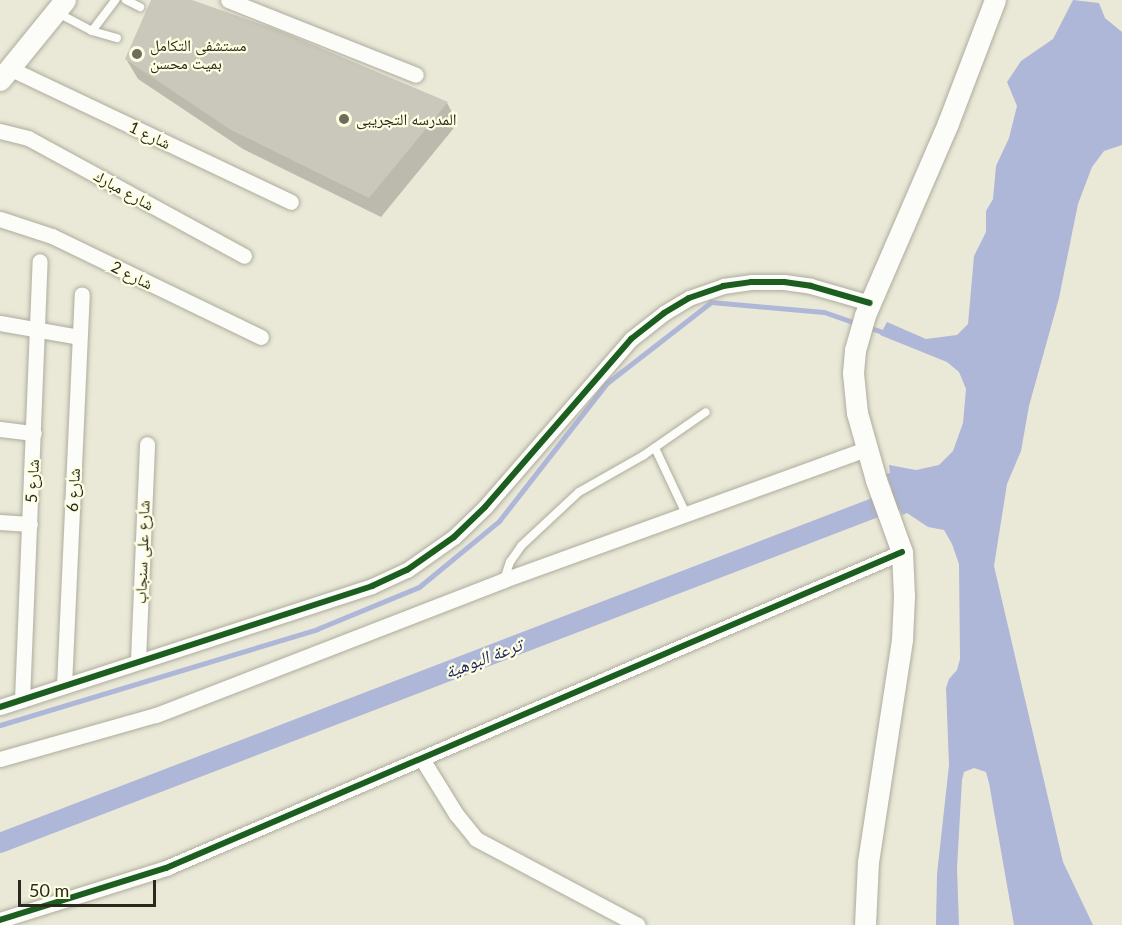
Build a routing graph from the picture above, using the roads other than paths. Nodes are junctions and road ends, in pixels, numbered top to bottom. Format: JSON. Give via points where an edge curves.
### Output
{"nodes":[{"id":1,"x":115,"y":0,"type":"edge"},
{"id":2,"x":126,"y":0,"type":"edge"},
{"id":3,"x":228,"y":0,"type":"edge"},
{"id":4,"x":995,"y":0,"type":"edge"},
{"id":5,"x":60,"y":6,"type":"edge"},
{"id":6,"x":140,"y":7,"type":"dead end"},
{"id":7,"x":92,"y":31,"type":"junction"},
{"id":8,"x":117,"y":38,"type":"dead end"},
{"id":9,"x":5,"y":74,"type":"edge"},
{"id":10,"x":416,"y":75,"type":"dead end"},
{"id":11,"x":0,"y":130,"type":"edge"},
{"id":12,"x":291,"y":202,"type":"dead end"},
{"id":13,"x":0,"y":219,"type":"edge"},
{"id":14,"x":244,"y":256,"type":"dead end"},
{"id":15,"x":40,"y":261,"type":"dead end"},
{"id":16,"x":82,"y":294,"type":"dead end"},
{"id":17,"x":864,"y":317,"type":"junction"},
{"id":18,"x":0,"y":323,"type":"edge"},
{"id":19,"x":38,"y":330,"type":"junction"},
{"id":20,"x":79,"y":337,"type":"junction"},
{"id":21,"x":261,"y":337,"type":"dead end"},
{"id":22,"x":706,"y":412,"type":"dead end"},
{"id":23,"x":0,"y":429,"type":"edge"},
{"id":24,"x":34,"y":433,"type":"junction"},
{"id":25,"x":147,"y":444,"type":"dead end"},
{"id":26,"x":655,"y":448,"type":"junction"},
{"id":27,"x":866,"y":449,"type":"junction"},
{"id":28,"x":686,"y":514,"type":"junction"},
{"id":29,"x":0,"y":522,"type":"edge"},
{"id":30,"x":30,"y":524,"type":"junction"},
{"id":31,"x":902,"y":552,"type":"junction"},
{"id":32,"x":504,"y":580,"type":"junction"},
{"id":33,"x":138,"y":660,"type":"junction"},
{"id":34,"x":64,"y":686,"type":"junction"},
{"id":35,"x":22,"y":700,"type":"junction"},
{"id":36,"x":0,"y":707,"type":"edge"},
{"id":37,"x":0,"y":759,"type":"edge"},
{"id":38,"x":422,"y":759,"type":"junction"},
{"id":39,"x":0,"y":920,"type":"edge"},
{"id":40,"x":638,"y":925,"type":"edge"},
{"id":41,"x":865,"y":925,"type":"edge"}],
"edges":[{"from":1,"to":7,"type":"lane"},
{"from":2,"to":6,"type":"lane"},
{"from":3,"to":10,"type":"street"},
{"from":4,"to":17,"type":"street","via":[[948,123]]},
{"from":5,"to":7,"type":"lane"},
{"from":5,"to":9,"type":"street"},
{"from":7,"to":8,"type":"lane"},
{"from":9,"to":12,"type":"street","name":"شارع 1"},
{"from":11,"to":14,"type":"street","name":"شارع مبارك","via":[[27,138]]},
{"from":13,"to":21,"type":"street","name":"شارع 2","via":[[52,236]]},
{"from":15,"to":19,"type":"street","name":"شارع 5"},
{"from":16,"to":20,"type":"street","name":"شارع 6"},
{"from":17,"to":27,"type":"street","via":[[854,391]]},
{"from":17,"to":33,"type":"street","via":[[811,286],[784,282],[723,286],[689,298],[631,339],[485,507],[454,537],[407,570],[372,586]]},
{"from":18,"to":19,"type":"street"},
{"from":19,"to":20,"type":"street"},
{"from":19,"to":24,"type":"street","name":"شارع 5"},
{"from":20,"to":34,"type":"street","name":"شارع 6"},
{"from":22,"to":26,"type":"lane"},
{"from":23,"to":24,"type":"street"},
{"from":24,"to":30,"type":"street","name":"شارع 5"},
{"from":25,"to":33,"type":"street","name":"شارع على سنجاب"},
{"from":26,"to":28,"type":"lane"},
{"from":26,"to":32,"type":"lane","via":[[570,500],[521,546]]},
{"from":27,"to":28,"type":"street"},
{"from":27,"to":31,"type":"street"},
{"from":28,"to":32,"type":"street"},
{"from":29,"to":30,"type":"street"},
{"from":30,"to":35,"type":"street","name":"شارع 5"},
{"from":31,"to":38,"type":"street"},
{"from":31,"to":41,"type":"street","via":[[902,639],[868,861]]},
{"from":32,"to":37,"type":"street","via":[[156,715]]},
{"from":33,"to":34,"type":"street"},
{"from":34,"to":35,"type":"street"},
{"from":35,"to":36,"type":"street"},
{"from":38,"to":39,"type":"street","via":[[166,868]]},
{"from":38,"to":40,"type":"street","via":[[476,839]]}]}
